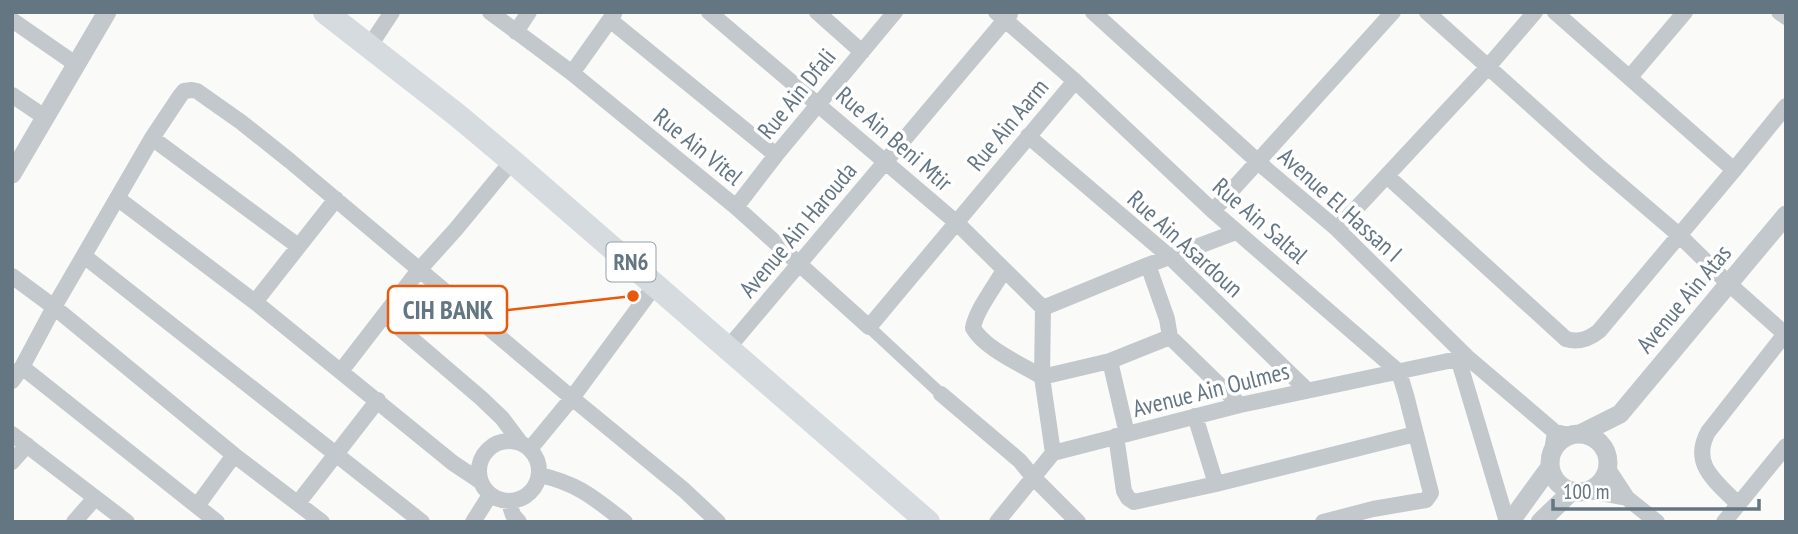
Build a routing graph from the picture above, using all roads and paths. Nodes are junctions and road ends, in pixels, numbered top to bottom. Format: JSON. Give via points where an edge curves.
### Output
{"nodes":[{"id":1,"x":325,"y":12,"type":"edge"},
{"id":2,"x":392,"y":12,"type":"edge"},
{"id":3,"x":490,"y":12,"type":"edge"},
{"id":4,"x":529,"y":12,"type":"edge"},
{"id":5,"x":709,"y":12,"type":"edge"},
{"id":6,"x":817,"y":12,"type":"edge"},
{"id":7,"x":895,"y":12,"type":"edge"},
{"id":8,"x":1093,"y":12,"type":"edge"},
{"id":9,"x":1393,"y":12,"type":"edge"},
{"id":10,"x":1427,"y":12,"type":"edge"},
{"id":11,"x":1535,"y":12,"type":"edge"},
{"id":12,"x":1555,"y":12,"type":"edge"},
{"id":13,"x":1685,"y":12,"type":"edge"},
{"id":14,"x":1779,"y":12,"type":"edge"},
{"id":15,"x":105,"y":13,"type":"edge"},
{"id":16,"x":1004,"y":15,"type":"edge"},
{"id":17,"x":613,"y":16,"type":"edge"},
{"id":18,"x":1786,"y":17,"type":"edge"},
{"id":19,"x":12,"y":20,"type":"edge"},
{"id":20,"x":516,"y":32,"type":"junction"},
{"id":21,"x":369,"y":47,"type":"junction"},
{"id":22,"x":862,"y":51,"type":"junction"},
{"id":23,"x":77,"y":65,"type":"junction"},
{"id":24,"x":1487,"y":68,"type":"junction"},
{"id":25,"x":572,"y":73,"type":"junction"},
{"id":26,"x":1630,"y":78,"type":"junction"},
{"id":27,"x":1075,"y":81,"type":"junction"},
{"id":28,"x":12,"y":95,"type":"edge"},
{"id":29,"x":818,"y":104,"type":"junction"},
{"id":30,"x":1786,"y":106,"type":"edge"},
{"id":31,"x":46,"y":118,"type":"junction"},
{"id":32,"x":1028,"y":136,"type":"junction"},
{"id":33,"x":152,"y":138,"type":"junction"},
{"id":34,"x":776,"y":155,"type":"junction"},
{"id":35,"x":512,"y":161,"type":"junction"},
{"id":36,"x":1257,"y":161,"type":"junction"},
{"id":37,"x":886,"y":162,"type":"junction"},
{"id":38,"x":1734,"y":170,"type":"junction"},
{"id":39,"x":12,"y":174,"type":"edge"},
{"id":40,"x":1387,"y":176,"type":"junction"},
{"id":41,"x":117,"y":198,"type":"junction"},
{"id":42,"x":335,"y":199,"type":"junction"},
{"id":43,"x":736,"y":207,"type":"junction"},
{"id":44,"x":1213,"y":211,"type":"junction"},
{"id":45,"x":1786,"y":215,"type":"edge"},
{"id":46,"x":957,"y":223,"type":"junction"},
{"id":47,"x":1337,"y":229,"type":"junction"},
{"id":48,"x":1236,"y":232,"type":"junction"},
{"id":49,"x":1679,"y":235,"type":"junction"},
{"id":50,"x":298,"y":246,"type":"junction"},
{"id":51,"x":84,"y":256,"type":"junction"},
{"id":52,"x":1170,"y":257,"type":"junction"},
{"id":53,"x":799,"y":265,"type":"junction"},
{"id":54,"x":1148,"y":265,"type":"junction"},
{"id":55,"x":419,"y":270,"type":"junction"},
{"id":56,"x":1004,"y":270,"type":"junction"},
{"id":57,"x":12,"y":276,"type":"edge"},
{"id":58,"x":656,"y":284,"type":"junction"},
{"id":59,"x":1729,"y":284,"type":"junction"},
{"id":60,"x":255,"y":302,"type":"junction"},
{"id":61,"x":54,"y":307,"type":"junction"},
{"id":62,"x":1043,"y":308,"type":"junction"},
{"id":63,"x":384,"y":315,"type":"junction"},
{"id":64,"x":869,"y":327,"type":"junction"},
{"id":65,"x":1785,"y":334,"type":"edge"},
{"id":66,"x":1170,"y":337,"type":"junction"},
{"id":67,"x":728,"y":348,"type":"junction"},
{"id":68,"x":1462,"y":358,"type":"junction"},
{"id":69,"x":1110,"y":361,"type":"junction"},
{"id":70,"x":22,"y":367,"type":"junction"},
{"id":71,"x":341,"y":371,"type":"junction"},
{"id":72,"x":1399,"y":372,"type":"junction"},
{"id":73,"x":1042,"y":377,"type":"junction"},
{"id":74,"x":12,"y":382,"type":"edge"},
{"id":75,"x":1307,"y":390,"type":"junction"},
{"id":76,"x":942,"y":394,"type":"joint"},
{"id":77,"x":572,"y":398,"type":"junction"},
{"id":78,"x":378,"y":400,"type":"junction"},
{"id":79,"x":1240,"y":405,"type":"junction"},
{"id":80,"x":1620,"y":414,"type":"junction"},
{"id":81,"x":1195,"y":416,"type":"junction"},
{"id":82,"x":12,"y":434,"type":"edge"},
{"id":83,"x":1568,"y":434,"type":"junction"},
{"id":84,"x":1122,"y":435,"type":"junction"},
{"id":85,"x":1416,"y":435,"type":"junction"},
{"id":86,"x":27,"y":445,"type":"junction"},
{"id":87,"x":525,"y":446,"type":"junction"},
{"id":88,"x":1786,"y":446,"type":"edge"},
{"id":89,"x":336,"y":453,"type":"junction"},
{"id":90,"x":1053,"y":453,"type":"junction"},
{"id":91,"x":234,"y":455,"type":"junction"},
{"id":92,"x":12,"y":462,"type":"edge"},
{"id":93,"x":1550,"y":462,"type":"junction"},
{"id":94,"x":1608,"y":464,"type":"junction"},
{"id":95,"x":540,"y":475,"type":"junction"},
{"id":96,"x":1033,"y":477,"type":"junction"},
{"id":97,"x":480,"y":481,"type":"junction"},
{"id":98,"x":1216,"y":485,"type":"junction"},
{"id":99,"x":1578,"y":490,"type":"junction"},
{"id":100,"x":490,"y":495,"type":"junction"},
{"id":101,"x":95,"y":498,"type":"junction"},
{"id":102,"x":1627,"y":498,"type":"junction"},
{"id":103,"x":298,"y":503,"type":"junction"},
{"id":104,"x":509,"y":503,"type":"junction"},
{"id":105,"x":1738,"y":504,"type":"junction"},
{"id":106,"x":197,"y":506,"type":"junction"},
{"id":107,"x":1376,"y":515,"type":"edge"},
{"id":108,"x":74,"y":522,"type":"edge"},
{"id":109,"x":127,"y":522,"type":"edge"},
{"id":110,"x":217,"y":522,"type":"edge"},
{"id":111,"x":322,"y":522,"type":"edge"},
{"id":112,"x":422,"y":522,"type":"edge"},
{"id":113,"x":472,"y":522,"type":"edge"},
{"id":114,"x":519,"y":522,"type":"edge"},
{"id":115,"x":625,"y":522,"type":"edge"},
{"id":116,"x":718,"y":522,"type":"edge"},
{"id":117,"x":928,"y":522,"type":"edge"},
{"id":118,"x":997,"y":522,"type":"edge"},
{"id":119,"x":1078,"y":522,"type":"edge"},
{"id":120,"x":1322,"y":522,"type":"edge"},
{"id":121,"x":1509,"y":522,"type":"edge"},
{"id":122,"x":1540,"y":522,"type":"edge"},
{"id":123,"x":1657,"y":522,"type":"edge"},
{"id":124,"x":1724,"y":522,"type":"edge"}],
"edges":[{"from":1,"to":21,"type":"main road","number":"RN6"},
{"from":2,"to":21,"type":"street"},
{"from":3,"to":20,"type":"street","name":"Rue Ain Vitel"},
{"from":4,"to":20,"type":"street"},
{"from":5,"to":29,"type":"street","name":"Rue Ain Beni Mtir"},
{"from":6,"to":22,"type":"street"},
{"from":7,"to":22,"type":"street","name":"Rue Ain Dfali"},
{"from":8,"to":36,"type":"street","name":"Avenue El Hassan I"},
{"from":9,"to":36,"type":"street"},
{"from":10,"to":24,"type":"street"},
{"from":11,"to":24,"type":"street"},
{"from":12,"to":26,"type":"street"},
{"from":13,"to":26,"type":"street"},
{"from":14,"to":18,"type":"street"},
{"from":15,"to":23,"type":"street"},
{"from":16,"to":27,"type":"street","name":"Rue Ain Saltal"},
{"from":16,"to":37,"type":"street","name":"Avenue Ain Harouda"},
{"from":17,"to":25,"type":"street"},
{"from":17,"to":34,"type":"street"},
{"from":19,"to":23,"type":"street"},
{"from":20,"to":25,"type":"street","name":"Rue Ain Vitel"},
{"from":21,"to":35,"type":"main road","number":"RN6"},
{"from":22,"to":29,"type":"street","name":"Rue Ain Dfali"},
{"from":23,"to":31,"type":"street"},
{"from":24,"to":40,"type":"street"},
{"from":24,"to":49,"type":"street"},
{"from":25,"to":43,"type":"street","name":"Rue Ain Vitel"},
{"from":26,"to":38,"type":"street"},
{"from":27,"to":32,"type":"street","name":"Rue Ain Aarm"},
{"from":27,"to":44,"type":"street","name":"Rue Ain Saltal"},
{"from":28,"to":31,"type":"street"},
{"from":29,"to":34,"type":"street","name":"Rue Ain Dfali"},
{"from":29,"to":37,"type":"street","name":"Rue Ain Beni Mtir"},
{"from":30,"to":38,"type":"street"},
{"from":31,"to":39,"type":"street"},
{"from":32,"to":46,"type":"street","name":"Rue Ain Aarm"},
{"from":32,"to":52,"type":"street","name":"Rue Ain Asardoun"},
{"from":33,"to":41,"type":"street"},
{"from":33,"to":42,"type":"street","via":[[184,91],[197,91]]},
{"from":33,"to":50,"type":"street"},
{"from":34,"to":43,"type":"street","name":"Rue Ain Dfali"},
{"from":35,"to":55,"type":"street"},
{"from":35,"to":58,"type":"main road","number":"RN6"},
{"from":36,"to":44,"type":"street"},
{"from":36,"to":47,"type":"street","name":"Avenue El Hassan I"},
{"from":37,"to":46,"type":"street","name":"Rue Ain Beni Mtir"},
{"from":37,"to":53,"type":"street","name":"Avenue Ain Harouda"},
{"from":38,"to":49,"type":"street"},
{"from":40,"to":47,"type":"street"},
{"from":40,"to":49,"type":"street","via":[[1566,339],[1576,342],[1599,331]]},
{"from":41,"to":51,"type":"street"},
{"from":41,"to":60,"type":"street"},
{"from":42,"to":50,"type":"street"},
{"from":42,"to":55,"type":"street"},
{"from":43,"to":53,"type":"street","name":"Rue Ain Vitel"},
{"from":44,"to":48,"type":"street","name":"Rue Ain Saltal"},
{"from":45,"to":59,"type":"street","name":"Avenue Ain Atas"},
{"from":46,"to":56,"type":"street","name":"Rue Ain Beni Mtir"},
{"from":46,"to":64,"type":"street","name":"Rue Ain Aarm"},
{"from":47,"to":68,"type":"street","name":"Avenue El Hassan I"},
{"from":48,"to":52,"type":"street"},
{"from":48,"to":72,"type":"street","name":"Rue Ain Saltal"},
{"from":49,"to":59,"type":"street"},
{"from":50,"to":60,"type":"street"},
{"from":51,"to":61,"type":"street"},
{"from":51,"to":89,"type":"street"},
{"from":52,"to":54,"type":"street"},
{"from":52,"to":75,"type":"street","name":"Rue Ain Asardoun"},
{"from":53,"to":64,"type":"street","name":"Rue Ain Vitel"},
{"from":53,"to":67,"type":"street","name":"Avenue Ain Harouda"},
{"from":54,"to":62,"type":"street"},
{"from":54,"to":66,"type":"street"},
{"from":55,"to":63,"type":"street"},
{"from":55,"to":77,"type":"street"},
{"from":56,"to":62,"type":"street","name":"Rue Ain Beni Mtir"},
{"from":56,"to":73,"type":"street","via":[[973,328],[982,339]]},
{"from":57,"to":61,"type":"street"},
{"from":58,"to":67,"type":"main road","number":"RN6"},
{"from":58,"to":77,"type":"street"},
{"from":59,"to":65,"type":"street"},
{"from":59,"to":80,"type":"street","name":"Avenue Ain Atas"},
{"from":60,"to":71,"type":"street"},
{"from":61,"to":70,"type":"street"},
{"from":61,"to":91,"type":"street"},
{"from":62,"to":73,"type":"street"},
{"from":63,"to":71,"type":"street"},
{"from":63,"to":87,"type":"street","via":[[481,398]]},
{"from":64,"to":76,"type":"street"},
{"from":65,"to":105,"type":"street","via":[[1703,441],[1704,468]]},
{"from":66,"to":69,"type":"street"},
{"from":66,"to":79,"type":"street"},
{"from":67,"to":117,"type":"main road","number":"RN6"},
{"from":68,"to":72,"type":"street","name":"Avenue Ain Oulmes"},
{"from":68,"to":83,"type":"street","name":"Avenue El Hassan I"},
{"from":68,"to":121,"type":"street"},
{"from":69,"to":73,"type":"street"},
{"from":69,"to":84,"type":"street"},
{"from":70,"to":74,"type":"street"},
{"from":70,"to":106,"type":"street"},
{"from":71,"to":78,"type":"street"},
{"from":72,"to":75,"type":"street","name":"Avenue Ain Oulmes"},
{"from":72,"to":85,"type":"street"},
{"from":73,"to":90,"type":"street"},
{"from":75,"to":79,"type":"street","name":"Avenue Ain Oulmes"},
{"from":76,"to":96,"type":"street","via":[[1000,442]]},
{"from":77,"to":87,"type":"street"},
{"from":77,"to":116,"type":"street"},
{"from":78,"to":89,"type":"street"},
{"from":78,"to":97,"type":"street"},
{"from":79,"to":81,"type":"street","name":"Avenue Ain Oulmes"},
{"from":80,"to":83,"type":"street"},
{"from":80,"to":94,"type":"street"},
{"from":81,"to":84,"type":"street","name":"Avenue Ain Oulmes"},
{"from":81,"to":98,"type":"street"},
{"from":82,"to":86,"type":"street"},
{"from":83,"to":93,"type":"street","via":[[1554,448]]},
{"from":83,"to":94,"type":"street","via":[[1595,439]]},
{"from":84,"to":90,"type":"street","name":"Avenue Ain Oulmes"},
{"from":84,"to":98,"type":"street","via":[[1124,491],[1130,500],[1139,502]]},
{"from":85,"to":98,"type":"street"},
{"from":85,"to":107,"type":"street","via":[[1431,493],[1426,500]]},
{"from":86,"to":92,"type":"street"},
{"from":86,"to":101,"type":"street"},
{"from":87,"to":95,"type":"street","via":[[539,462]]},
{"from":87,"to":97,"type":"street","via":[[507,441],[494,445],[484,454]]},
{"from":88,"to":105,"type":"street"},
{"from":89,"to":103,"type":"street"},
{"from":89,"to":112,"type":"street"},
{"from":90,"to":96,"type":"street"},
{"from":91,"to":103,"type":"street"},
{"from":91,"to":106,"type":"street"},
{"from":93,"to":99,"type":"street","via":[[1560,485]]},
{"from":93,"to":121,"type":"street"},
{"from":94,"to":99,"type":"street","via":[[1601,483]]},
{"from":94,"to":102,"type":"street"},
{"from":95,"to":104,"type":"street","via":[[525,498]]},
{"from":95,"to":115,"type":"street","via":[[573,485]]},
{"from":96,"to":118,"type":"street"},
{"from":96,"to":119,"type":"street"},
{"from":97,"to":100,"type":"street"},
{"from":99,"to":102,"type":"street"},
{"from":99,"to":122,"type":"street"},
{"from":100,"to":104,"type":"street"},
{"from":100,"to":113,"type":"street"},
{"from":101,"to":108,"type":"street"},
{"from":101,"to":109,"type":"street"},
{"from":102,"to":123,"type":"street"},
{"from":103,"to":111,"type":"street"},
{"from":104,"to":114,"type":"street"},
{"from":105,"to":124,"type":"street"},
{"from":106,"to":110,"type":"street"},
{"from":107,"to":120,"type":"street"}]}
